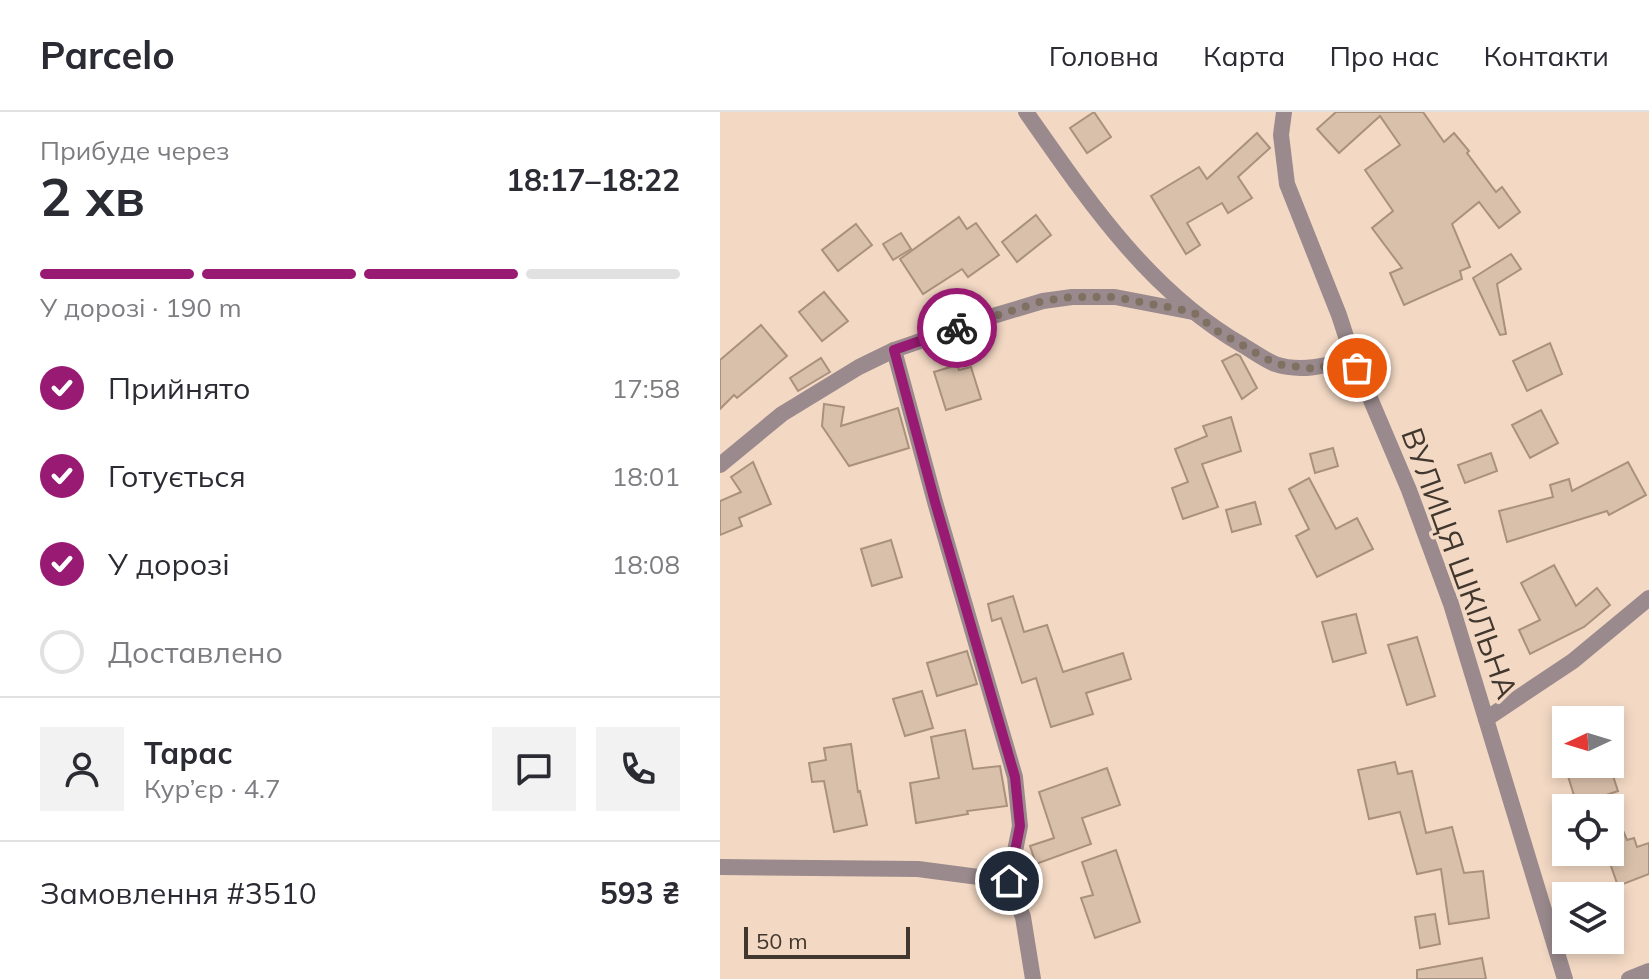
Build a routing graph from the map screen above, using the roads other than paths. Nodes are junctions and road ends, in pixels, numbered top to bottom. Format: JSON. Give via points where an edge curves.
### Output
{"nodes":[{"id":1,"x":1026,"y":112,"type":"edge"},
{"id":2,"x":1284,"y":112,"type":"edge"},
{"id":3,"x":1193,"y":312,"type":"junction"},
{"id":4,"x":894,"y":350,"type":"junction"},
{"id":5,"x":1353,"y":358,"type":"junction"},
{"id":6,"x":720,"y":465,"type":"edge"},
{"id":7,"x":1649,"y":598,"type":"edge"},
{"id":8,"x":1486,"y":719,"type":"junction"},
{"id":9,"x":720,"y":867,"type":"edge"},
{"id":10,"x":1009,"y":881,"type":"junction"},
{"id":11,"x":1649,"y":971,"type":"edge"},
{"id":12,"x":1033,"y":979,"type":"edge"},
{"id":13,"x":1565,"y":979,"type":"edge"},
{"id":14,"x":1629,"y":979,"type":"edge"}],
"edges":[{"from":1,"to":3,"type":"street","via":[[1139,262]]},
{"from":2,"to":5,"type":"street","name":"ВУЛИЦЯ ШКІЛЬНА","via":[[1287,184]]},
{"from":3,"to":4,"type":"street","via":[[1115,297],[1072,297],[1043,301]]},
{"from":3,"to":5,"type":"street","via":[[1276,364],[1316,369]]},
{"from":4,"to":6,"type":"street","via":[[782,414]]},
{"from":4,"to":10,"type":"street","via":[[1015,777],[1020,826]]},
{"from":5,"to":8,"type":"street","name":"ВУЛИЦЯ ШКІЛЬНА","via":[[1451,604]]},
{"from":7,"to":8,"type":"street","via":[[1573,661]]},
{"from":8,"to":13,"type":"street","name":"ВУЛИЦЯ ШКІЛЬНА"},
{"from":9,"to":10,"type":"street","via":[[918,869]]},
{"from":10,"to":12,"type":"street","via":[[1023,917]]},
{"from":11,"to":14,"type":"street"}]}
